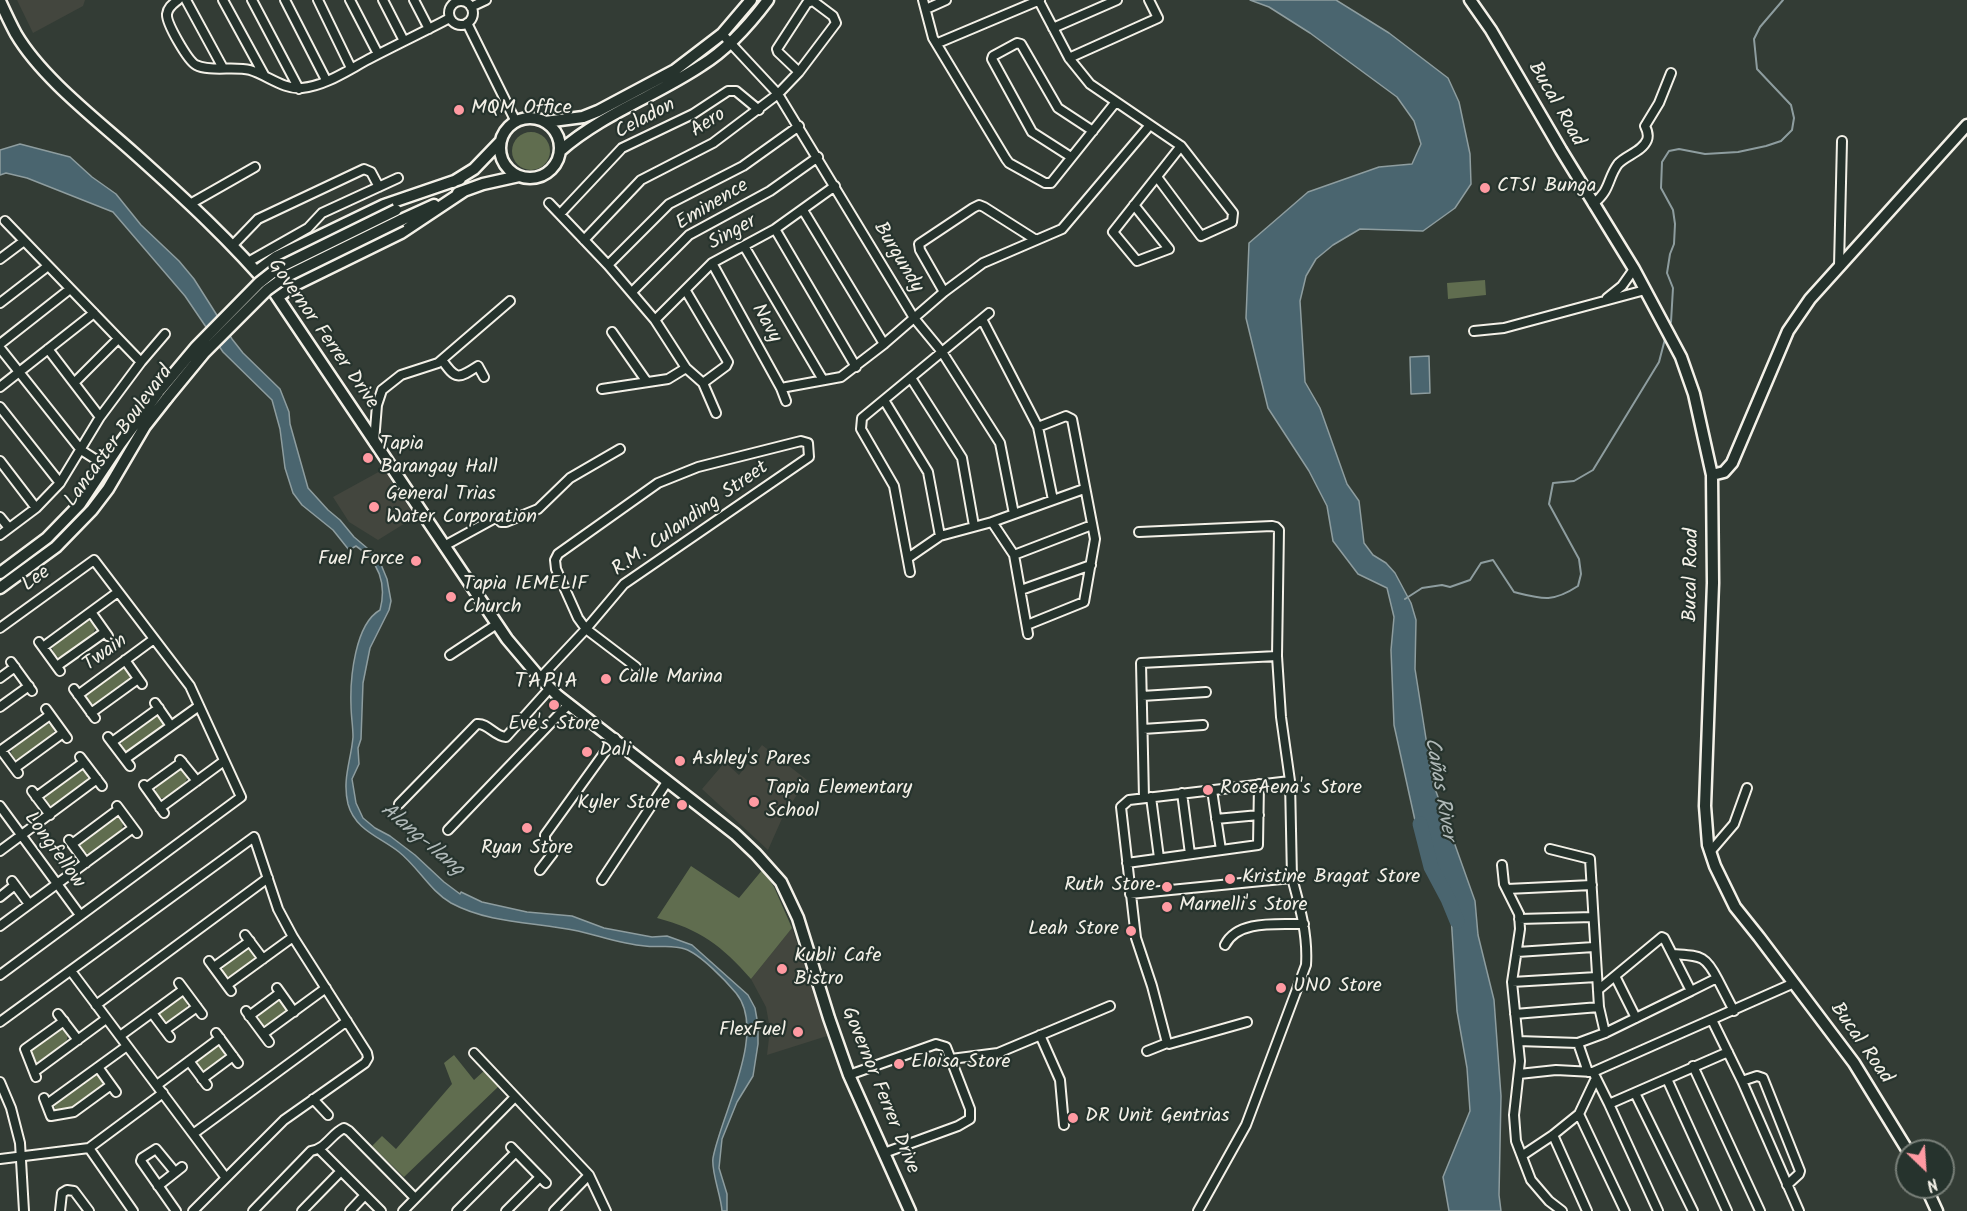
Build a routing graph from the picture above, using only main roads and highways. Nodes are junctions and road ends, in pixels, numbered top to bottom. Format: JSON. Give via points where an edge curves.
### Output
{"nodes":[{"id":1,"x":751,"y":0,"type":"edge"},
{"id":2,"x":768,"y":0,"type":"edge"},
{"id":3,"x":1470,"y":0,"type":"edge"},
{"id":4,"x":0,"y":1,"type":"edge"},
{"id":5,"x":726,"y":38,"type":"junction"},
{"id":6,"x":545,"y":122,"type":"junction"},
{"id":7,"x":1967,"y":125,"type":"edge"},
{"id":8,"x":501,"y":141,"type":"junction"},
{"id":9,"x":560,"y":151,"type":"junction"},
{"id":10,"x":519,"y":176,"type":"junction"},
{"id":11,"x":459,"y":179,"type":"junction"},
{"id":12,"x":464,"y":191,"type":"junction"},
{"id":13,"x":398,"y":215,"type":"junction"},
{"id":14,"x":257,"y":271,"type":"junction"},
{"id":15,"x":278,"y":297,"type":"junction"},
{"id":16,"x":164,"y":394,"type":"junction"},
{"id":17,"x":1712,"y":475,"type":"junction"},
{"id":18,"x":0,"y":573,"type":"edge"},
{"id":19,"x":0,"y":588,"type":"edge"},
{"id":20,"x":1901,"y":1139,"type":"edge"},
{"id":21,"x":910,"y":1211,"type":"edge"}],
"edges":[{"from":1,"to":5,"type":"main road"},
{"from":2,"to":5,"type":"main road"},
{"from":3,"to":17,"type":"main road","name":"Bucal Road","via":[[1634,269],[1683,360]]},
{"from":4,"to":14,"type":"main road","name":"Governor Ferrer Drive","via":[[15,33],[36,62]]},
{"from":5,"to":6,"type":"main road","via":[[598,111]]},
{"from":5,"to":9,"type":"main road","via":[[705,63],[588,129]]},
{"from":6,"to":8,"type":"main road","via":[[529,118],[516,122],[505,131]]},
{"from":6,"to":9,"type":"main road","via":[[557,135]]},
{"from":7,"to":17,"type":"main road","via":[[1810,299],[1788,331],[1732,463],[1724,472]]},
{"from":8,"to":10,"type":"main road","via":[[503,163]]},
{"from":8,"to":11,"type":"main road","name":"Lancaster Boulevard"},
{"from":9,"to":10,"type":"main road","via":[[545,174],[534,178]]},
{"from":10,"to":12,"type":"main road","name":"Lancaster Boulevard"},
{"from":11,"to":13,"type":"main road","name":"Lancaster Boulevard"},
{"from":11,"to":14,"type":"main road","via":[[384,205],[276,256]]},
{"from":12,"to":13,"type":"main road","name":"Lancaster Boulevard"},
{"from":12,"to":15,"type":"main road","via":[[401,233]]},
{"from":13,"to":16,"type":"main road","name":"Lancaster Boulevard","bridge":true,"via":[[278,268],[196,347]]},
{"from":14,"to":15,"type":"main road","name":"Governor Ferrer Drive"},
{"from":15,"to":21,"type":"main road","name":"Governor Ferrer Drive","via":[[497,624],[540,678],[735,834],[781,882],[798,918],[849,1074]]},
{"from":16,"to":18,"type":"main road","name":"Lancaster Boulevard","via":[[80,504]]},
{"from":16,"to":19,"type":"main road","name":"Lancaster Boulevard","via":[[92,510],[56,547]]},
{"from":17,"to":20,"type":"main road","name":"Bucal Road","via":[[1713,583],[1705,806],[1710,852],[1735,907],[1854,1063]]}]}
